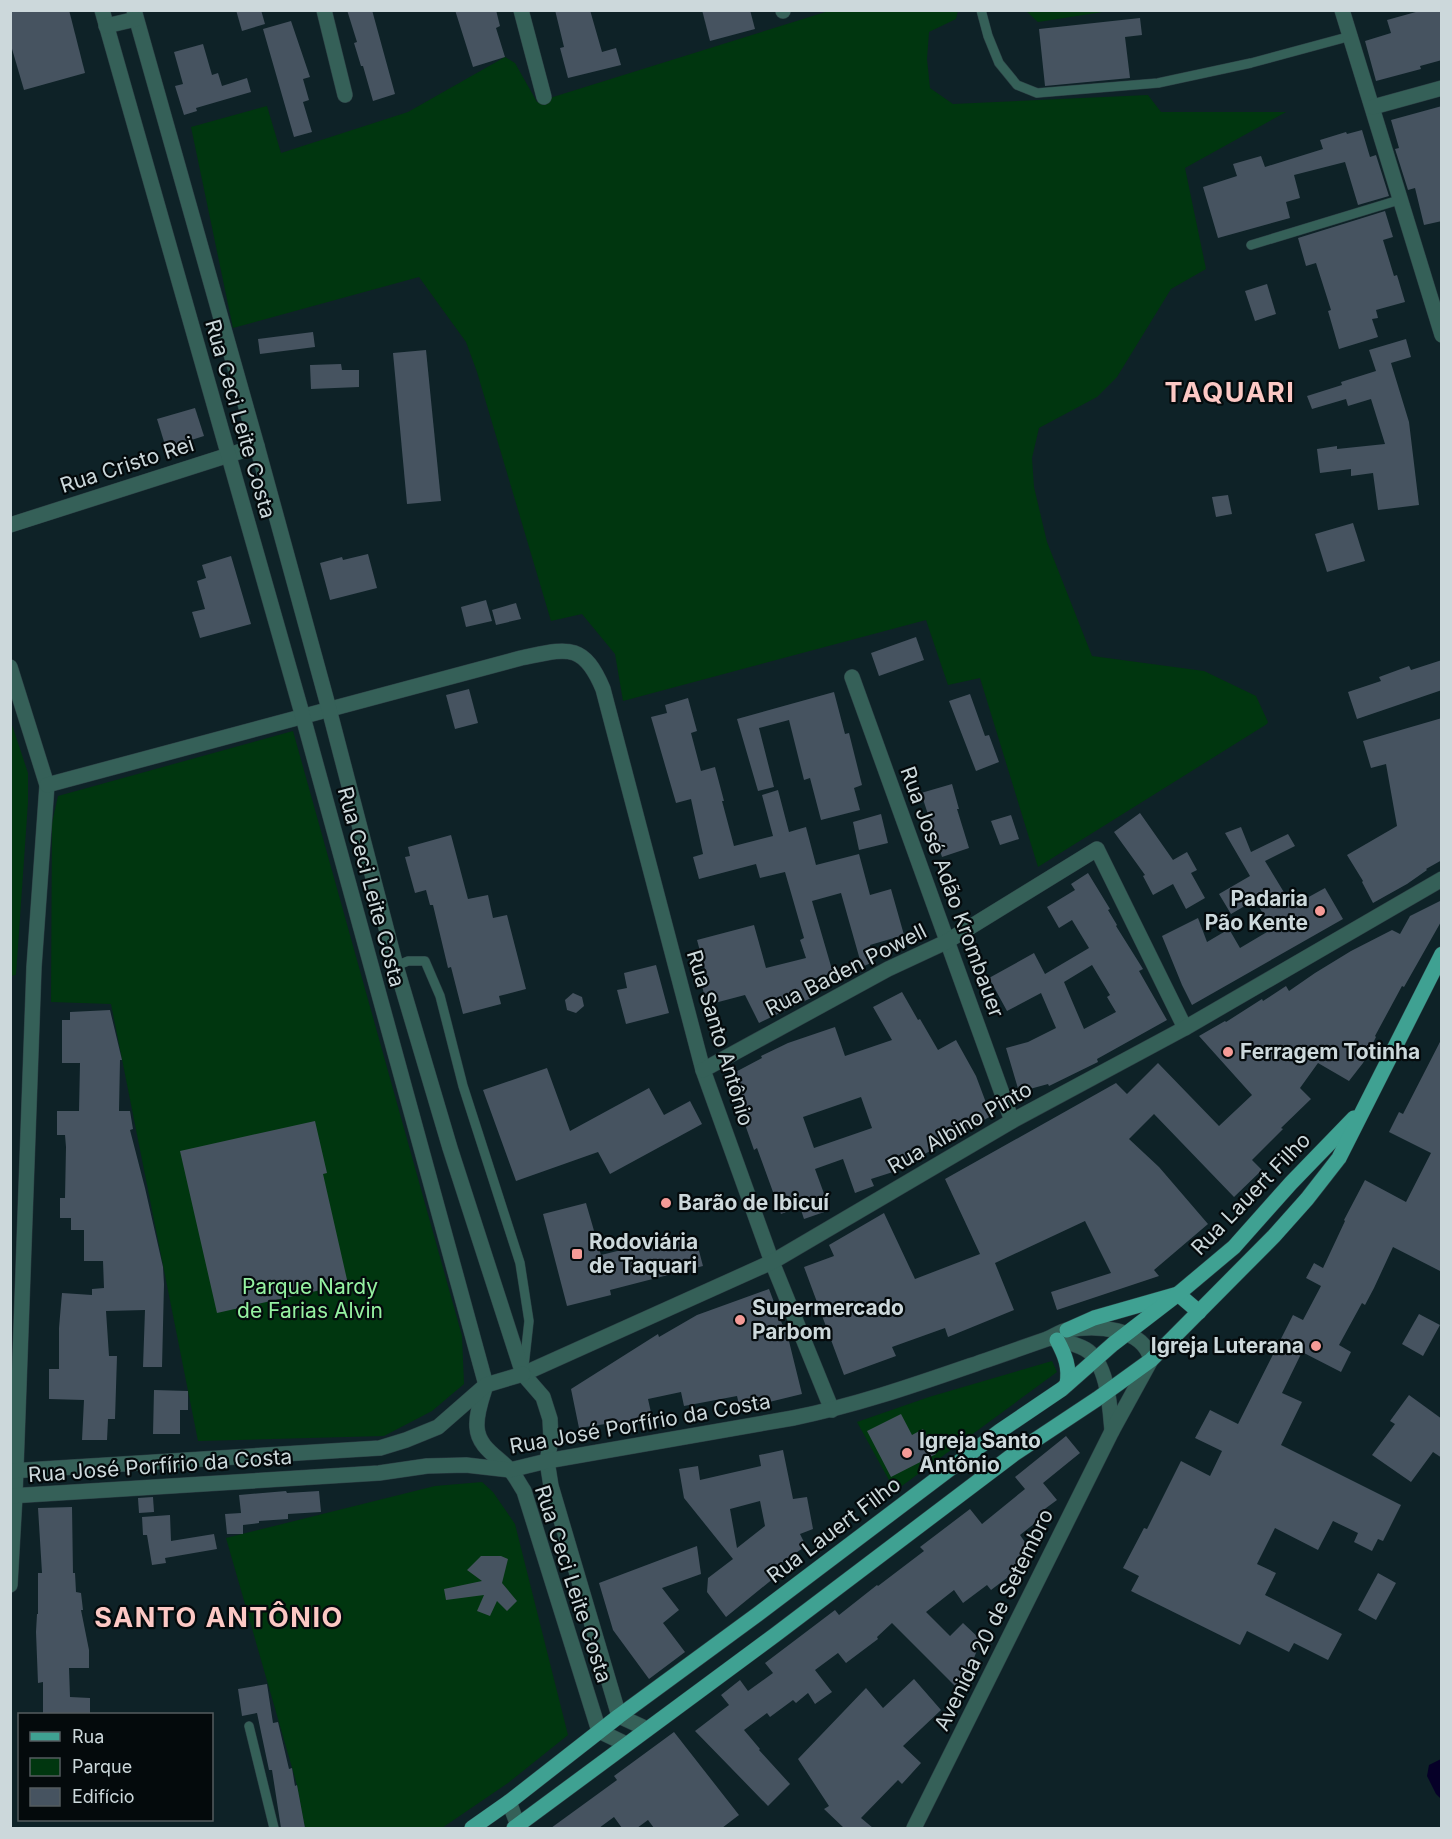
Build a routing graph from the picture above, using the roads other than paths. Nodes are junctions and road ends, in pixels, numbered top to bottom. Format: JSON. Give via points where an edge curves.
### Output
{"nodes":[{"id":1,"x":102,"y":10,"type":"edge"},
{"id":2,"x":324,"y":10,"type":"edge"},
{"id":3,"x":521,"y":10,"type":"edge"},
{"id":4,"x":981,"y":10,"type":"edge"},
{"id":5,"x":1342,"y":10,"type":"edge"},
{"id":6,"x":135,"y":15,"type":"edge"},
{"id":7,"x":106,"y":26,"type":"junction"},
{"id":8,"x":1351,"y":36,"type":"junction"},
{"id":9,"x":1442,"y":88,"type":"edge"},
{"id":10,"x":345,"y":95,"type":"dead end"},
{"id":11,"x":544,"y":97,"type":"dead end"},
{"id":12,"x":1373,"y":107,"type":"junction"},
{"id":13,"x":1400,"y":200,"type":"junction"},
{"id":14,"x":1251,"y":244,"type":"dead end"},
{"id":15,"x":1442,"y":335,"type":"edge"},
{"id":16,"x":257,"y":446,"type":"junction"},
{"id":17,"x":229,"y":454,"type":"junction"},
{"id":18,"x":10,"y":525,"type":"edge"},
{"id":19,"x":10,"y":667,"type":"edge"},
{"id":20,"x":852,"y":677,"type":"dead end"},
{"id":21,"x":329,"y":709,"type":"junction"},
{"id":22,"x":303,"y":717,"type":"junction"},
{"id":23,"x":47,"y":784,"type":"junction"},
{"id":24,"x":1442,"y":879,"type":"edge"},
{"id":25,"x":946,"y":942,"type":"junction"},
{"id":26,"x":1442,"y":954,"type":"edge"},
{"id":27,"x":396,"y":966,"type":"junction"},
{"id":28,"x":373,"y":972,"type":"junction"},
{"id":29,"x":1185,"y":1028,"type":"junction"},
{"id":30,"x":704,"y":1070,"type":"junction"},
{"id":31,"x":1366,"y":1106,"type":"junction"},
{"id":32,"x":1012,"y":1121,"type":"junction"},
{"id":33,"x":772,"y":1262,"type":"junction"},
{"id":34,"x":1178,"y":1294,"type":"junction"},
{"id":35,"x":1199,"y":1312,"type":"junction"},
{"id":36,"x":1127,"y":1333,"type":"junction"},
{"id":37,"x":1058,"y":1336,"type":"junction"},
{"id":38,"x":1098,"y":1359,"type":"junction"},
{"id":39,"x":1150,"y":1360,"type":"junction"},
{"id":40,"x":523,"y":1374,"type":"junction"},
{"id":41,"x":1067,"y":1384,"type":"junction"},
{"id":42,"x":486,"y":1385,"type":"junction"},
{"id":43,"x":1108,"y":1391,"type":"junction"},
{"id":44,"x":832,"y":1410,"type":"junction"},
{"id":45,"x":1000,"y":1431,"type":"junction"},
{"id":46,"x":1112,"y":1431,"type":"junction"},
{"id":47,"x":1014,"y":1454,"type":"junction"},
{"id":48,"x":546,"y":1461,"type":"junction"},
{"id":49,"x":510,"y":1470,"type":"junction"},
{"id":50,"x":13,"y":1471,"type":"edge"},
{"id":51,"x":13,"y":1496,"type":"edge"},
{"id":52,"x":10,"y":1585,"type":"edge"},
{"id":53,"x":708,"y":1650,"type":"junction"},
{"id":54,"x":723,"y":1674,"type":"junction"},
{"id":55,"x":619,"y":1716,"type":"junction"},
{"id":56,"x":249,"y":1726,"type":"dead end"},
{"id":57,"x":647,"y":1729,"type":"junction"},
{"id":58,"x":599,"y":1731,"type":"junction"},
{"id":59,"x":626,"y":1744,"type":"junction"},
{"id":60,"x":509,"y":1802,"type":"junction"},
{"id":61,"x":274,"y":1828,"type":"edge"},
{"id":62,"x":472,"y":1828,"type":"edge"},
{"id":63,"x":517,"y":1828,"type":"edge"},
{"id":64,"x":914,"y":1828,"type":"edge"}],
"edges":[{"from":1,"to":7,"type":"street","name":"Rua Ceci Leite Costa"},
{"from":2,"to":10,"type":"street"},
{"from":3,"to":11,"type":"street"},
{"from":4,"to":8,"type":"lane","via":[[999,63],[1017,85],[1037,93],[1158,83]]},
{"from":5,"to":8,"type":"street"},
{"from":6,"to":7,"type":"street"},
{"from":6,"to":16,"type":"street","name":"Rua Ceci Leite Costa"},
{"from":7,"to":17,"type":"street","name":"Rua Ceci Leite Costa"},
{"from":8,"to":12,"type":"street"},
{"from":9,"to":12,"type":"street"},
{"from":12,"to":13,"type":"street"},
{"from":13,"to":14,"type":"lane"},
{"from":13,"to":15,"type":"street"},
{"from":16,"to":17,"type":"street","name":"Rua Cristo Rei"},
{"from":16,"to":21,"type":"street","name":"Rua Ceci Leite Costa"},
{"from":17,"to":18,"type":"street","name":"Rua Cristo Rei"},
{"from":17,"to":22,"type":"street","name":"Rua Ceci Leite Costa"},
{"from":19,"to":23,"type":"street"},
{"from":20,"to":25,"type":"street","name":"Rua José Adão Krombauer"},
{"from":21,"to":22,"type":"street"},
{"from":21,"to":27,"type":"street","name":"Rua Ceci Leite Costa"},
{"from":21,"to":30,"type":"street","name":"Rua Santo Antônio","via":[[521,658],[557,651],[584,658],[595,669],[603,689]]},
{"from":22,"to":23,"type":"street"},
{"from":22,"to":28,"type":"street","name":"Rua Ceci Leite Costa"},
{"from":23,"to":50,"type":"street","via":[[34,967]]},
{"from":24,"to":29,"type":"street","name":"Rua Albino Pinto"},
{"from":25,"to":29,"type":"street","name":"Rua Baden Powell","via":[[1097,849]]},
{"from":25,"to":30,"type":"street","name":"Rua Baden Powell","via":[[888,969]]},
{"from":25,"to":32,"type":"street","name":"Rua José Adão Krombauer"},
{"from":26,"to":31,"type":"main road","name":"Rua Lauert Filho"},
{"from":27,"to":28,"type":"street"},
{"from":27,"to":40,"type":"street","name":"Rua Ceci Leite Costa"},
{"from":27,"to":40,"type":"lane","name":"Rua Ceci Leite Costa","via":[[425,961],[440,996],[463,1086],[520,1263],[529,1321]]},
{"from":28,"to":42,"type":"street","name":"Rua Ceci Leite Costa"},
{"from":29,"to":32,"type":"street","name":"Rua Albino Pinto"},
{"from":30,"to":33,"type":"street","name":"Rua Santo Antônio"},
{"from":31,"to":34,"type":"main road","name":"Rua Lauert Filho","via":[[1234,1247]]},
{"from":31,"to":35,"type":"main road","name":"Rua Lauert Filho","via":[[1339,1158],[1307,1199]]},
{"from":32,"to":33,"type":"street","name":"Rua Albino Pinto"},
{"from":33,"to":40,"type":"street","name":"Rua Albino Pinto"},
{"from":33,"to":44,"type":"street","name":"Rua Santo Antônio"},
{"from":34,"to":35,"type":"main road"},
{"from":34,"to":36,"type":"main road","name":"Rua Lauert Filho"},
{"from":34,"to":37,"type":"main road","via":[[1094,1318]]},
{"from":35,"to":39,"type":"main road","name":"Rua Lauert Filho"},
{"from":36,"to":37,"type":"street","name":"Rua José Porfírio da Costa","via":[[1096,1328]]},
{"from":36,"to":38,"type":"main road","name":"Rua Lauert Filho"},
{"from":36,"to":39,"type":"street","via":[[1141,1341]]},
{"from":37,"to":38,"type":"street"},
{"from":37,"to":41,"type":"main road","via":[[1069,1372]]},
{"from":37,"to":44,"type":"street","name":"Rua José Porfírio da Costa"},
{"from":38,"to":41,"type":"main road","name":"Rua Lauert Filho"},
{"from":38,"to":43,"type":"street"},
{"from":39,"to":43,"type":"main road","name":"Rua Lauert Filho"},
{"from":39,"to":46,"type":"street","name":"Avenida 20 de Setembro"},
{"from":40,"to":42,"type":"street","name":"Rua Albino Pinto"},
{"from":40,"to":48,"type":"street","name":"Rua Ceci Leite Costa","via":[[543,1397],[550,1419]]},
{"from":41,"to":45,"type":"main road","name":"Rua Lauert Filho"},
{"from":42,"to":49,"type":"street","name":"Rua Ceci Leite Costa","via":[[478,1414],[480,1440]]},
{"from":42,"to":50,"type":"street","name":"Rua José Porfírio da Costa","via":[[438,1427],[380,1448]]},
{"from":43,"to":46,"type":"street"},
{"from":43,"to":47,"type":"main road","name":"Rua Lauert Filho"},
{"from":44,"to":48,"type":"street","name":"Rua José Porfírio da Costa"},
{"from":45,"to":47,"type":"main road"},
{"from":45,"to":53,"type":"main road","name":"Rua Lauert Filho"},
{"from":46,"to":64,"type":"street","name":"Avenida 20 de Setembro"},
{"from":47,"to":54,"type":"main road","name":"Rua Lauert Filho"},
{"from":48,"to":49,"type":"street","name":"Rua José Porfírio da Costa"},
{"from":48,"to":55,"type":"street","name":"Rua Ceci Leite Costa"},
{"from":49,"to":51,"type":"street","name":"Rua José Porfírio da Costa","via":[[427,1466],[380,1473]]},
{"from":49,"to":58,"type":"street","name":"Rua Ceci Leite Costa","via":[[524,1491]]},
{"from":50,"to":51,"type":"street"},
{"from":51,"to":52,"type":"street"},
{"from":53,"to":54,"type":"main road"},
{"from":53,"to":55,"type":"main road","name":"Rua Lauert Filho"},
{"from":54,"to":57,"type":"main road","name":"Rua Lauert Filho"},
{"from":55,"to":57,"type":"street"},
{"from":55,"to":58,"type":"main road","name":"Rua Lauert Filho"},
{"from":56,"to":61,"type":"lane"},
{"from":57,"to":59,"type":"main road","name":"Rua Lauert Filho"},
{"from":58,"to":59,"type":"street"},
{"from":58,"to":60,"type":"main road","name":"Rua Lauert Filho"},
{"from":59,"to":63,"type":"main road","name":"Rua Lauert Filho"},
{"from":60,"to":62,"type":"main road","name":"Rua Lauert Filho"},
{"from":60,"to":63,"type":"street"}]}
